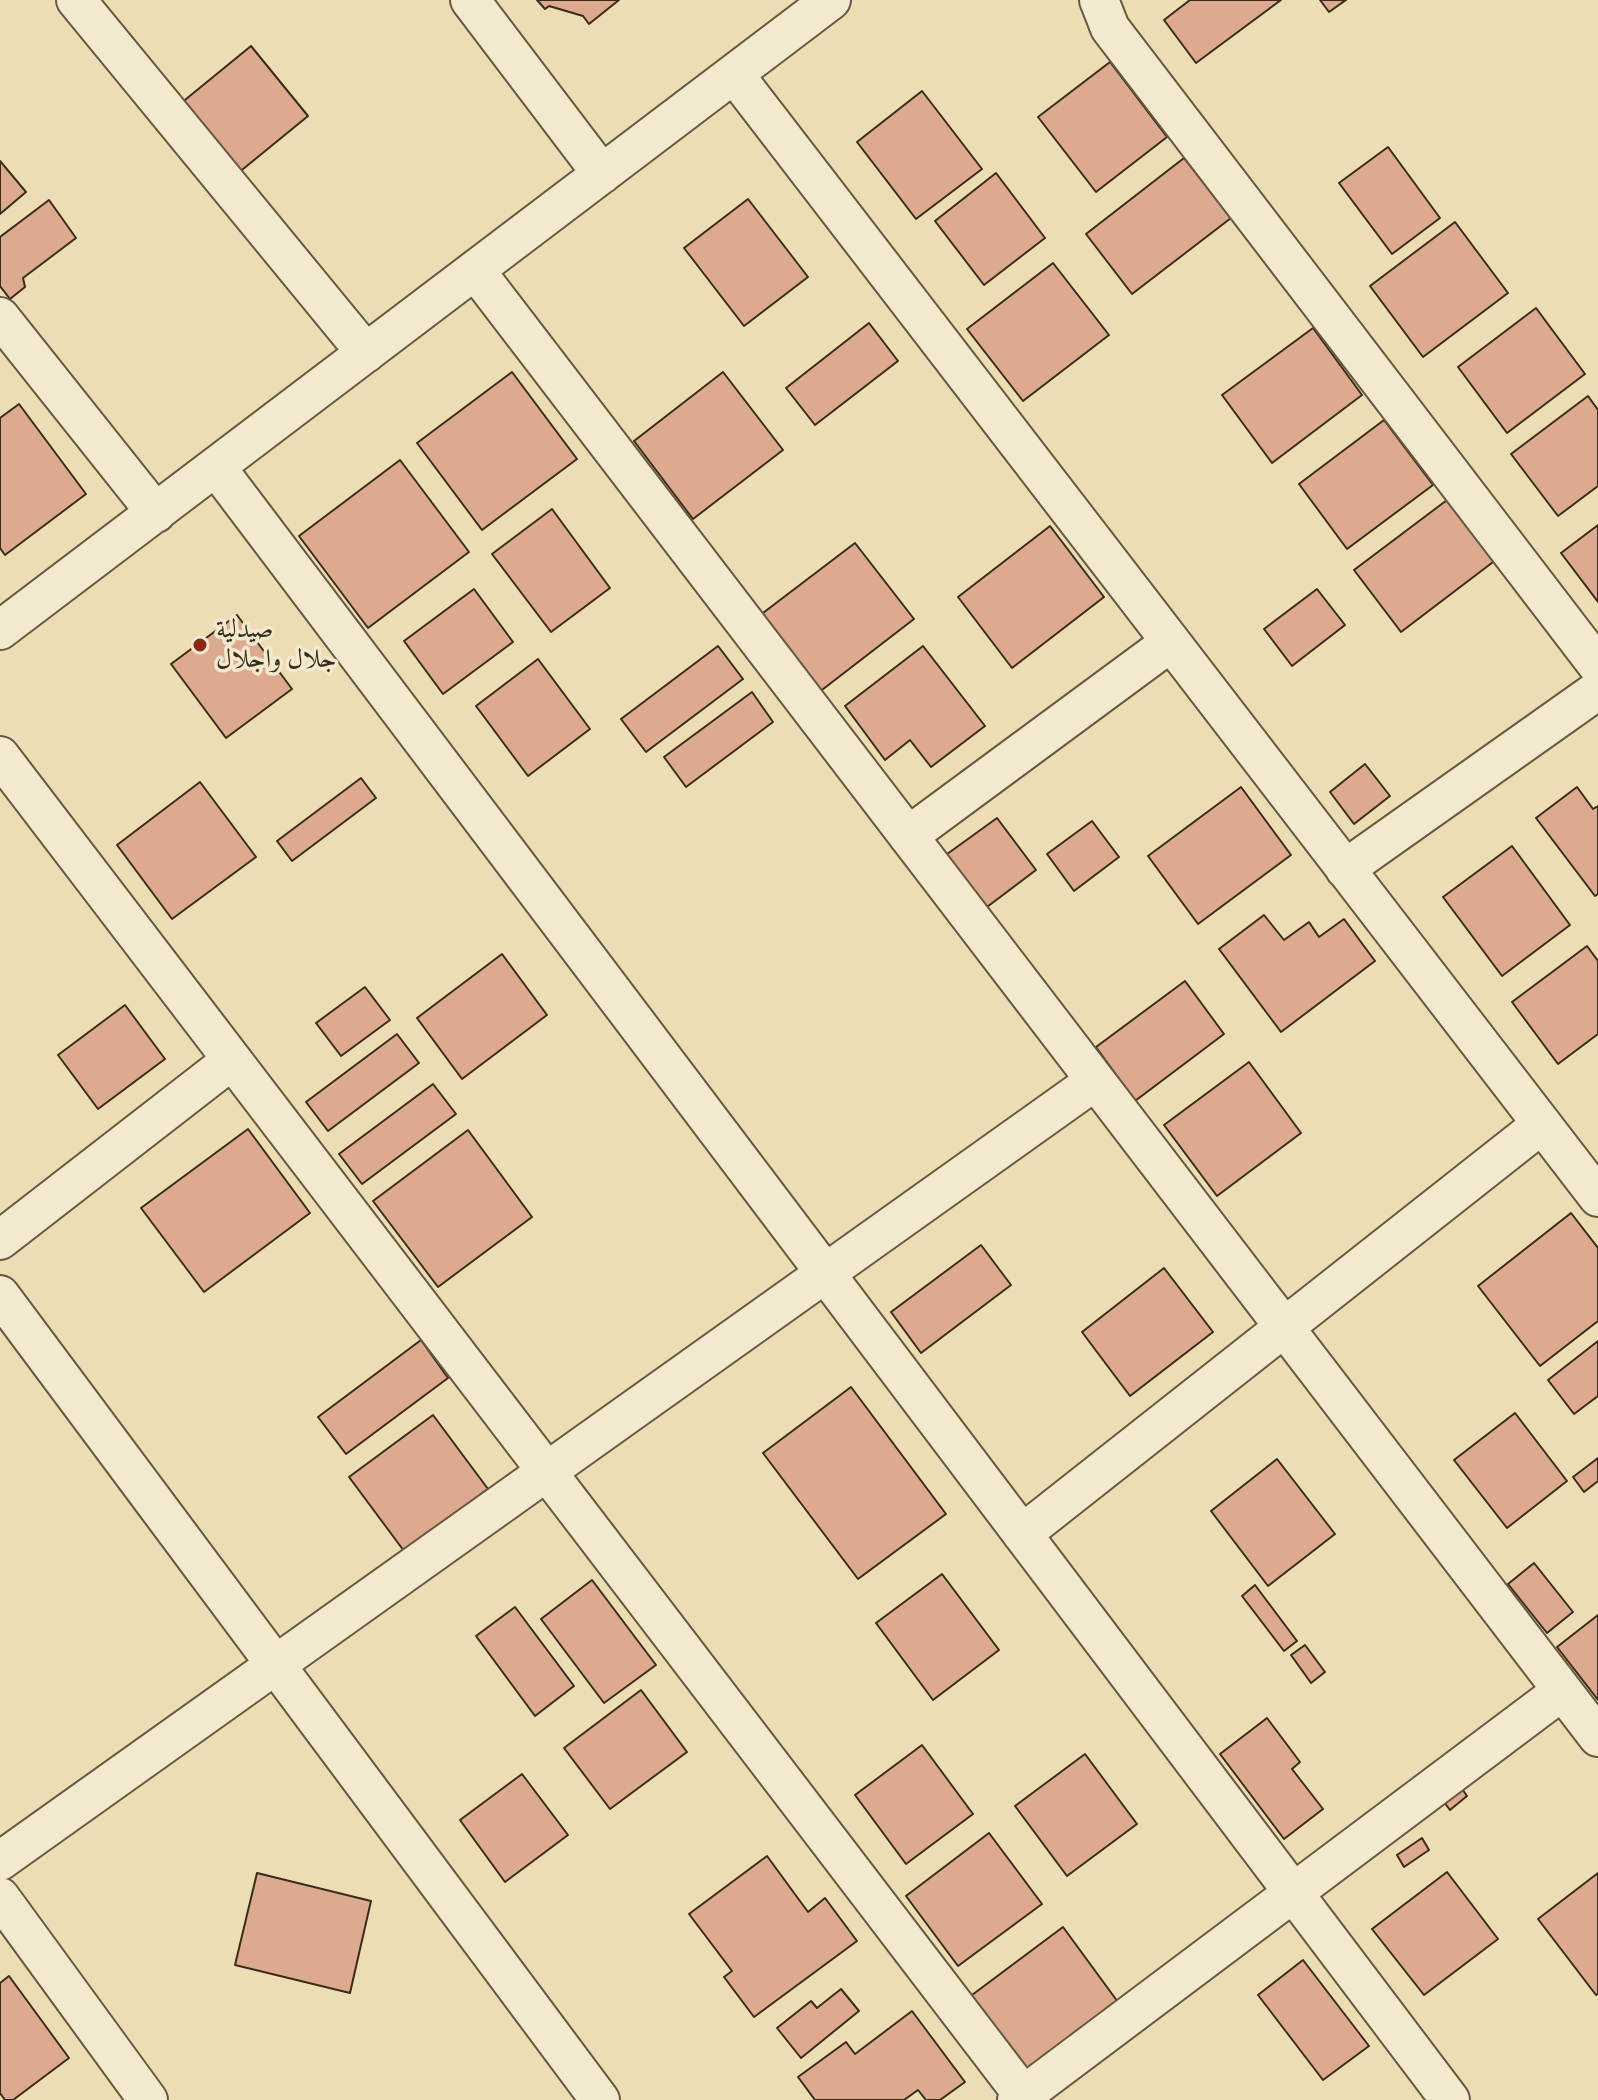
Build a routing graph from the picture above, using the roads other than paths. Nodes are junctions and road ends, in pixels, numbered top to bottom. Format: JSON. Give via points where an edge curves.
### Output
{"nodes":[{"id":1,"x":76,"y":0,"type":"edge"},
{"id":2,"x":470,"y":0,"type":"edge"},
{"id":3,"x":1099,"y":0,"type":"edge"},
{"id":4,"x":827,"y":1,"type":"edge"},
{"id":5,"x":734,"y":74,"type":"junction"},
{"id":6,"x":602,"y":174,"type":"junction"},
{"id":7,"x":475,"y":270,"type":"junction"},
{"id":8,"x":0,"y":317,"type":"edge"},
{"id":9,"x":366,"y":353,"type":"junction"},
{"id":10,"x":216,"y":467,"type":"junction"},
{"id":11,"x":156,"y":513,"type":"junction"},
{"id":12,"x":0,"y":630,"type":"edge"},
{"id":13,"x":1171,"y":642,"type":"junction"},
{"id":14,"x":1598,"y":666,"type":"edge"},
{"id":15,"x":1598,"y":690,"type":"edge"},
{"id":16,"x":0,"y":756,"type":"edge"},
{"id":17,"x":908,"y":836,"type":"junction"},
{"id":18,"x":1345,"y":869,"type":"junction"},
{"id":19,"x":232,"y":1060,"type":"junction"},
{"id":20,"x":1095,"y":1081,"type":"junction"},
{"id":21,"x":1542,"y":1124,"type":"junction"},
{"id":22,"x":1598,"y":1197,"type":"edge"},
{"id":23,"x":0,"y":1240,"type":"edge"},
{"id":24,"x":825,"y":1273,"type":"junction"},
{"id":25,"x":0,"y":1295,"type":"edge"},
{"id":26,"x":1284,"y":1328,"type":"junction"},
{"id":27,"x":547,"y":1472,"type":"junction"},
{"id":28,"x":1022,"y":1534,"type":"junction"},
{"id":29,"x":276,"y":1665,"type":"junction"},
{"id":30,"x":1562,"y":1691,"type":"junction"},
{"id":31,"x":1598,"y":1737,"type":"edge"},
{"id":32,"x":0,"y":1861,"type":"edge"},
{"id":33,"x":1294,"y":1893,"type":"junction"},
{"id":34,"x":0,"y":1897,"type":"edge"},
{"id":35,"x":1022,"y":2098,"type":"edge"},
{"id":36,"x":148,"y":2100,"type":"edge"},
{"id":37,"x":600,"y":2100,"type":"edge"},
{"id":38,"x":1450,"y":2100,"type":"edge"}],
"edges":[{"from":1,"to":9,"type":"street"},
{"from":2,"to":6,"type":"street"},
{"from":3,"to":14,"type":"street","via":[[1110,28]]},
{"from":4,"to":5,"type":"street"},
{"from":5,"to":6,"type":"street"},
{"from":5,"to":13,"type":"street"},
{"from":6,"to":7,"type":"street"},
{"from":7,"to":9,"type":"street"},
{"from":7,"to":17,"type":"street"},
{"from":8,"to":11,"type":"street"},
{"from":9,"to":10,"type":"street"},
{"from":10,"to":11,"type":"street"},
{"from":10,"to":24,"type":"street"},
{"from":11,"to":12,"type":"street"},
{"from":13,"to":17,"type":"street"},
{"from":13,"to":18,"type":"street"},
{"from":15,"to":18,"type":"street"},
{"from":16,"to":19,"type":"street"},
{"from":17,"to":20,"type":"street"},
{"from":18,"to":21,"type":"street"},
{"from":19,"to":23,"type":"street"},
{"from":19,"to":27,"type":"street"},
{"from":20,"to":24,"type":"street"},
{"from":20,"to":26,"type":"street"},
{"from":21,"to":22,"type":"street"},
{"from":21,"to":26,"type":"street"},
{"from":24,"to":27,"type":"street"},
{"from":24,"to":28,"type":"street"},
{"from":25,"to":29,"type":"street"},
{"from":26,"to":28,"type":"street"},
{"from":26,"to":30,"type":"street"},
{"from":27,"to":29,"type":"street"},
{"from":27,"to":35,"type":"street"},
{"from":28,"to":33,"type":"street"},
{"from":29,"to":32,"type":"street"},
{"from":29,"to":37,"type":"street"},
{"from":30,"to":31,"type":"street"},
{"from":30,"to":33,"type":"street"},
{"from":33,"to":35,"type":"street"},
{"from":33,"to":38,"type":"street"},
{"from":34,"to":36,"type":"street"}]}
